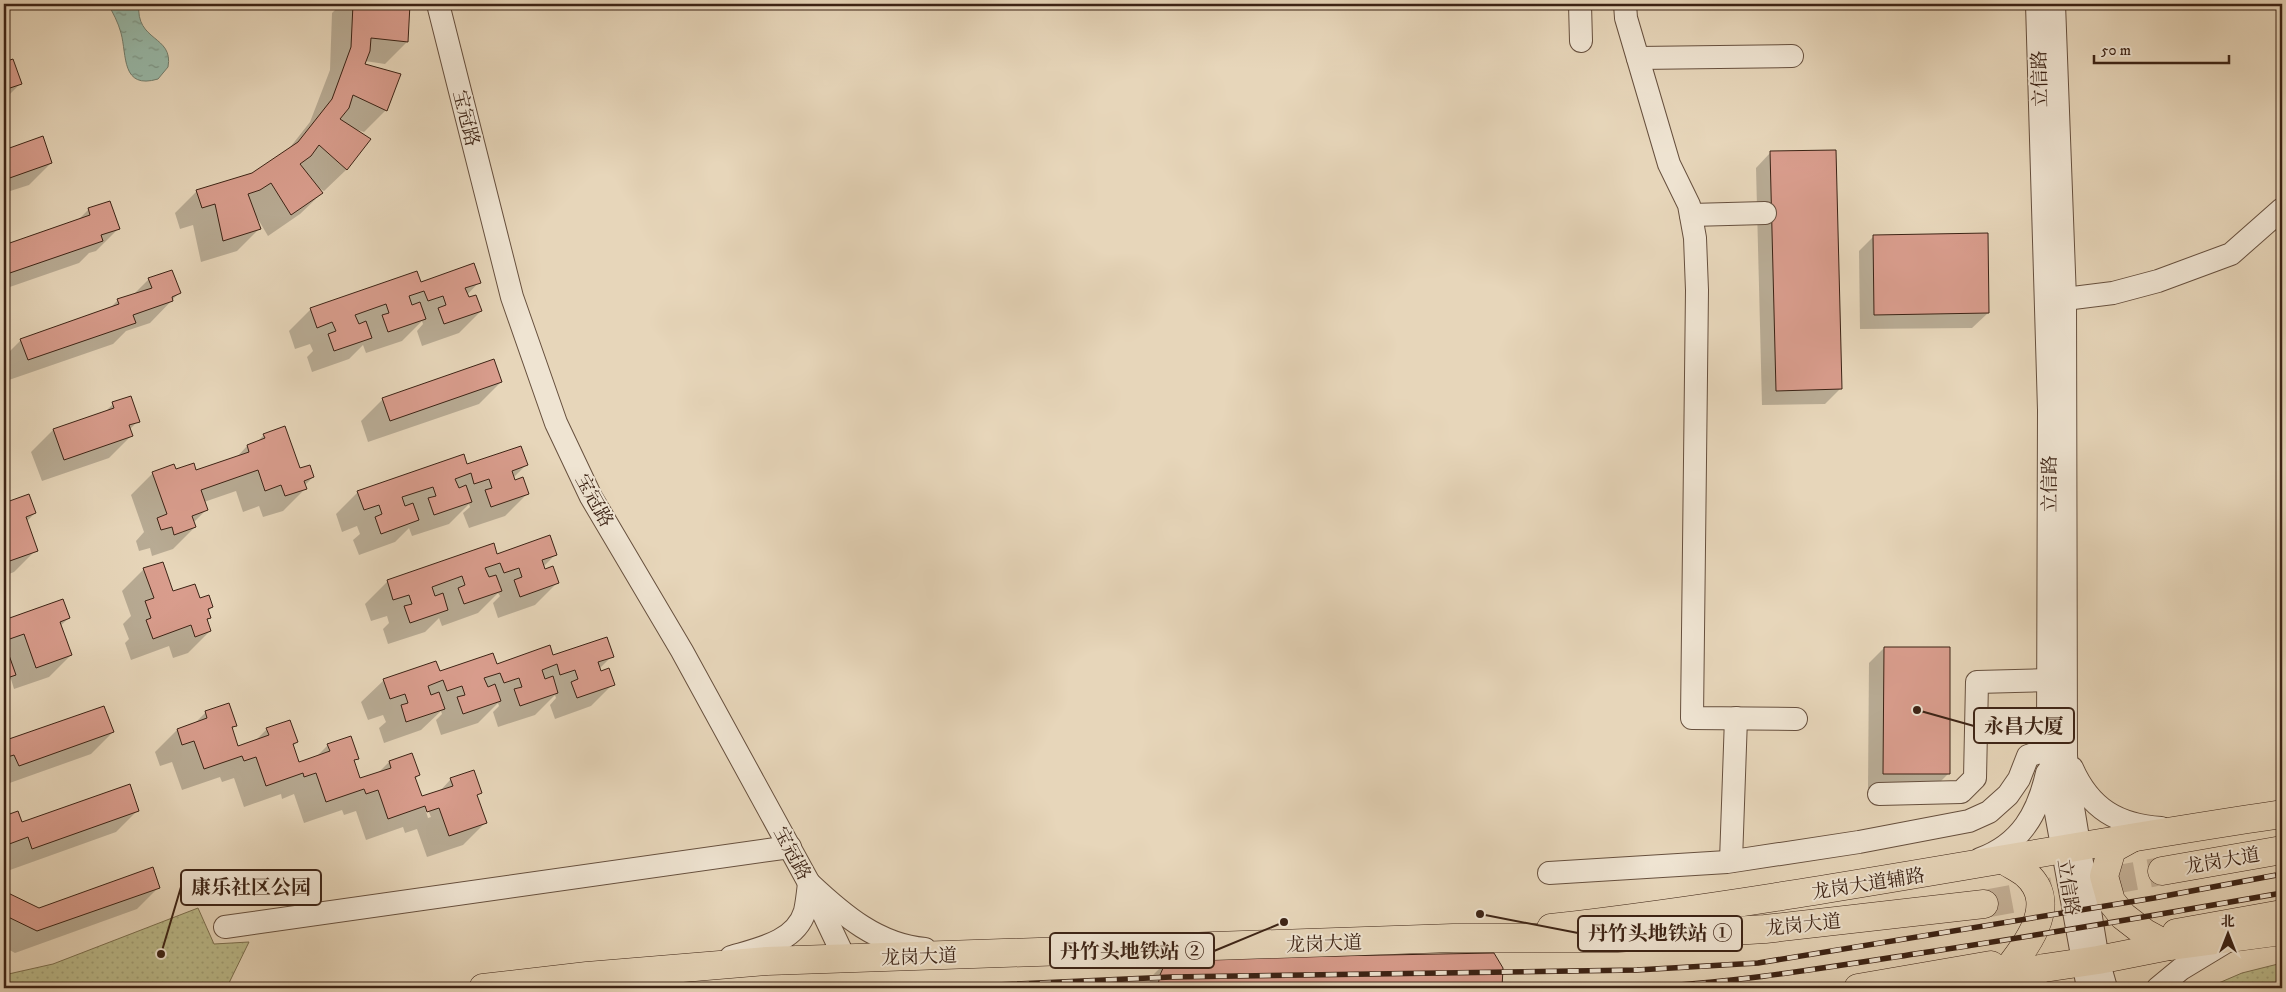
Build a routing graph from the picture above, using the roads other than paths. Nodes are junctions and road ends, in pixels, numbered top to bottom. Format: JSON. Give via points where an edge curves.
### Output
{"nodes":[{"id":1,"x":438,"y":4,"type":"edge"},
{"id":2,"x":1580,"y":4,"type":"edge"},
{"id":3,"x":1625,"y":4,"type":"edge"},
{"id":4,"x":2046,"y":14,"type":"edge"},
{"id":5,"x":1581,"y":41,"type":"dead end"},
{"id":6,"x":1792,"y":56,"type":"dead end"},
{"id":7,"x":1638,"y":58,"type":"junction"},
{"id":8,"x":2282,"y":210,"type":"edge"},
{"id":9,"x":1765,"y":213,"type":"dead end"},
{"id":10,"x":1691,"y":215,"type":"junction"},
{"id":11,"x":2065,"y":299,"type":"junction"},
{"id":12,"x":2057,"y":410,"type":"junction"},
{"id":13,"x":2048,"y":680,"type":"junction"},
{"id":14,"x":1736,"y":718,"type":"junction"},
{"id":15,"x":1796,"y":719,"type":"dead end"},
{"id":16,"x":2055,"y":755,"type":"junction"},
{"id":17,"x":1879,"y":794,"type":"dead end"},
{"id":18,"x":2282,"y":814,"type":"edge"},
{"id":19,"x":2180,"y":829,"type":"junction"},
{"id":20,"x":2138,"y":835,"type":"junction"},
{"id":21,"x":790,"y":847,"type":"junction"},
{"id":22,"x":2072,"y":848,"type":"junction"},
{"id":23,"x":2282,"y":850,"type":"edge"},
{"id":24,"x":2004,"y":860,"type":"junction"},
{"id":25,"x":1731,"y":861,"type":"junction"},
{"id":26,"x":1954,"y":869,"type":"junction"},
{"id":27,"x":2162,"y":871,"type":"tunnel mouth"},
{"id":28,"x":1549,"y":873,"type":"dead end"},
{"id":29,"x":809,"y":883,"type":"junction"},
{"id":30,"x":1984,"y":904,"type":"tunnel mouth"},
{"id":31,"x":2282,"y":914,"type":"edge"},
{"id":32,"x":225,"y":927,"type":"dead end"},
{"id":33,"x":2282,"y":931,"type":"edge"},
{"id":34,"x":2234,"y":937,"type":"junction"},
{"id":35,"x":1453,"y":938,"type":"junction"},
{"id":36,"x":2172,"y":939,"type":"junction"},
{"id":37,"x":979,"y":954,"type":"junction"},
{"id":38,"x":845,"y":959,"type":"junction"},
{"id":39,"x":2090,"y":961,"type":"junction"},
{"id":40,"x":695,"y":967,"type":"junction"},
{"id":41,"x":1982,"y":979,"type":"edge"},
{"id":42,"x":483,"y":988,"type":"edge"},
{"id":43,"x":1858,"y":988,"type":"edge"},
{"id":44,"x":2029,"y":988,"type":"edge"},
{"id":45,"x":2088,"y":988,"type":"edge"},
{"id":46,"x":2106,"y":988,"type":"edge"},
{"id":47,"x":2158,"y":988,"type":"edge"}],
"edges":[{"from":1,"to":21,"type":"street","name":"宝冠路","via":[[512,297],[556,423],[591,496],[682,651]]},
{"from":2,"to":5,"type":"street"},
{"from":3,"to":7,"type":"street"},
{"from":4,"to":11,"type":"street","name":"立信路"},
{"from":4,"to":12,"type":"street","name":"立信路"},
{"from":6,"to":7,"type":"street"},
{"from":7,"to":10,"type":"street","via":[[1669,164]]},
{"from":8,"to":11,"type":"street","via":[[2231,254],[2158,281],[2113,293]]},
{"from":9,"to":10,"type":"street"},
{"from":10,"to":14,"type":"street","via":[[1697,290],[1692,718]]},
{"from":11,"to":12,"type":"street","name":"立信路"},
{"from":12,"to":13,"type":"street","name":"立信路"},
{"from":12,"to":16,"type":"street","name":"立信路"},
{"from":13,"to":16,"type":"street","name":"立信路"},
{"from":13,"to":17,"type":"street","via":[[1977,682],[1975,778],[1961,792]]},
{"from":14,"to":15,"type":"street"},
{"from":14,"to":25,"type":"street"},
{"from":16,"to":19,"type":"street","via":[[2096,806],[2118,820],[2146,827]]},
{"from":16,"to":22,"type":"street","name":"立信路","via":[[2067,772]]},
{"from":16,"to":25,"type":"street","via":[[2028,756],[2008,795],[1989,812],[1968,821],[1859,842]]},
{"from":16,"to":26,"type":"street","via":[[2041,799],[2024,829],[1988,856]]},
{"from":18,"to":19,"type":"main road","name":"龙岗大道辅路"},
{"from":19,"to":20,"type":"main road","name":"龙岗大道辅路"},
{"from":20,"to":22,"type":"main road","name":"龙岗大道辅路"},
{"from":20,"to":36,"type":"main road","via":[[2112,849],[2104,876],[2111,901],[2123,916],[2145,933]]},
{"from":21,"to":29,"type":"street","name":"宝冠路"},
{"from":21,"to":32,"type":"street"},
{"from":22,"to":24,"type":"main road","name":"龙岗大道辅路"},
{"from":22,"to":39,"type":"street","name":"立信路"},
{"from":23,"to":27,"type":"main road","name":"龙岗大道"},
{"from":24,"to":26,"type":"main road","name":"龙岗大道辅路"},
{"from":24,"to":41,"type":"main road","via":[[2027,875],[2037,888],[2040,906],[2036,929],[2024,948]]},
{"from":25,"to":28,"type":"street"},
{"from":26,"to":35,"type":"main road","name":"龙岗大道辅路","via":[[1715,908]]},
{"from":29,"to":37,"type":"street","via":[[842,914],[880,938],[909,948]]},
{"from":29,"to":38,"type":"street","name":"宝冠路"},
{"from":29,"to":40,"type":"street","via":[[805,912],[795,928],[777,942]]},
{"from":30,"to":35,"type":"main road","name":"龙岗大道","via":[[1765,929],[1617,938]]},
{"from":31,"to":36,"type":"main road"},
{"from":33,"to":34,"type":"main road"},
{"from":34,"to":36,"type":"main road"},
{"from":34,"to":47,"type":"street","via":[[2181,969]]},
{"from":35,"to":37,"type":"main road","name":"龙岗大道"},
{"from":36,"to":39,"type":"main road"},
{"from":37,"to":38,"type":"main road","name":"龙岗大道"},
{"from":38,"to":40,"type":"main road","name":"龙岗大道"},
{"from":39,"to":41,"type":"main road"},
{"from":39,"to":45,"type":"street"},
{"from":39,"to":46,"type":"street"},
{"from":40,"to":42,"type":"main road","name":"龙岗大道"},
{"from":41,"to":43,"type":"main road"},
{"from":41,"to":44,"type":"street"}]}
